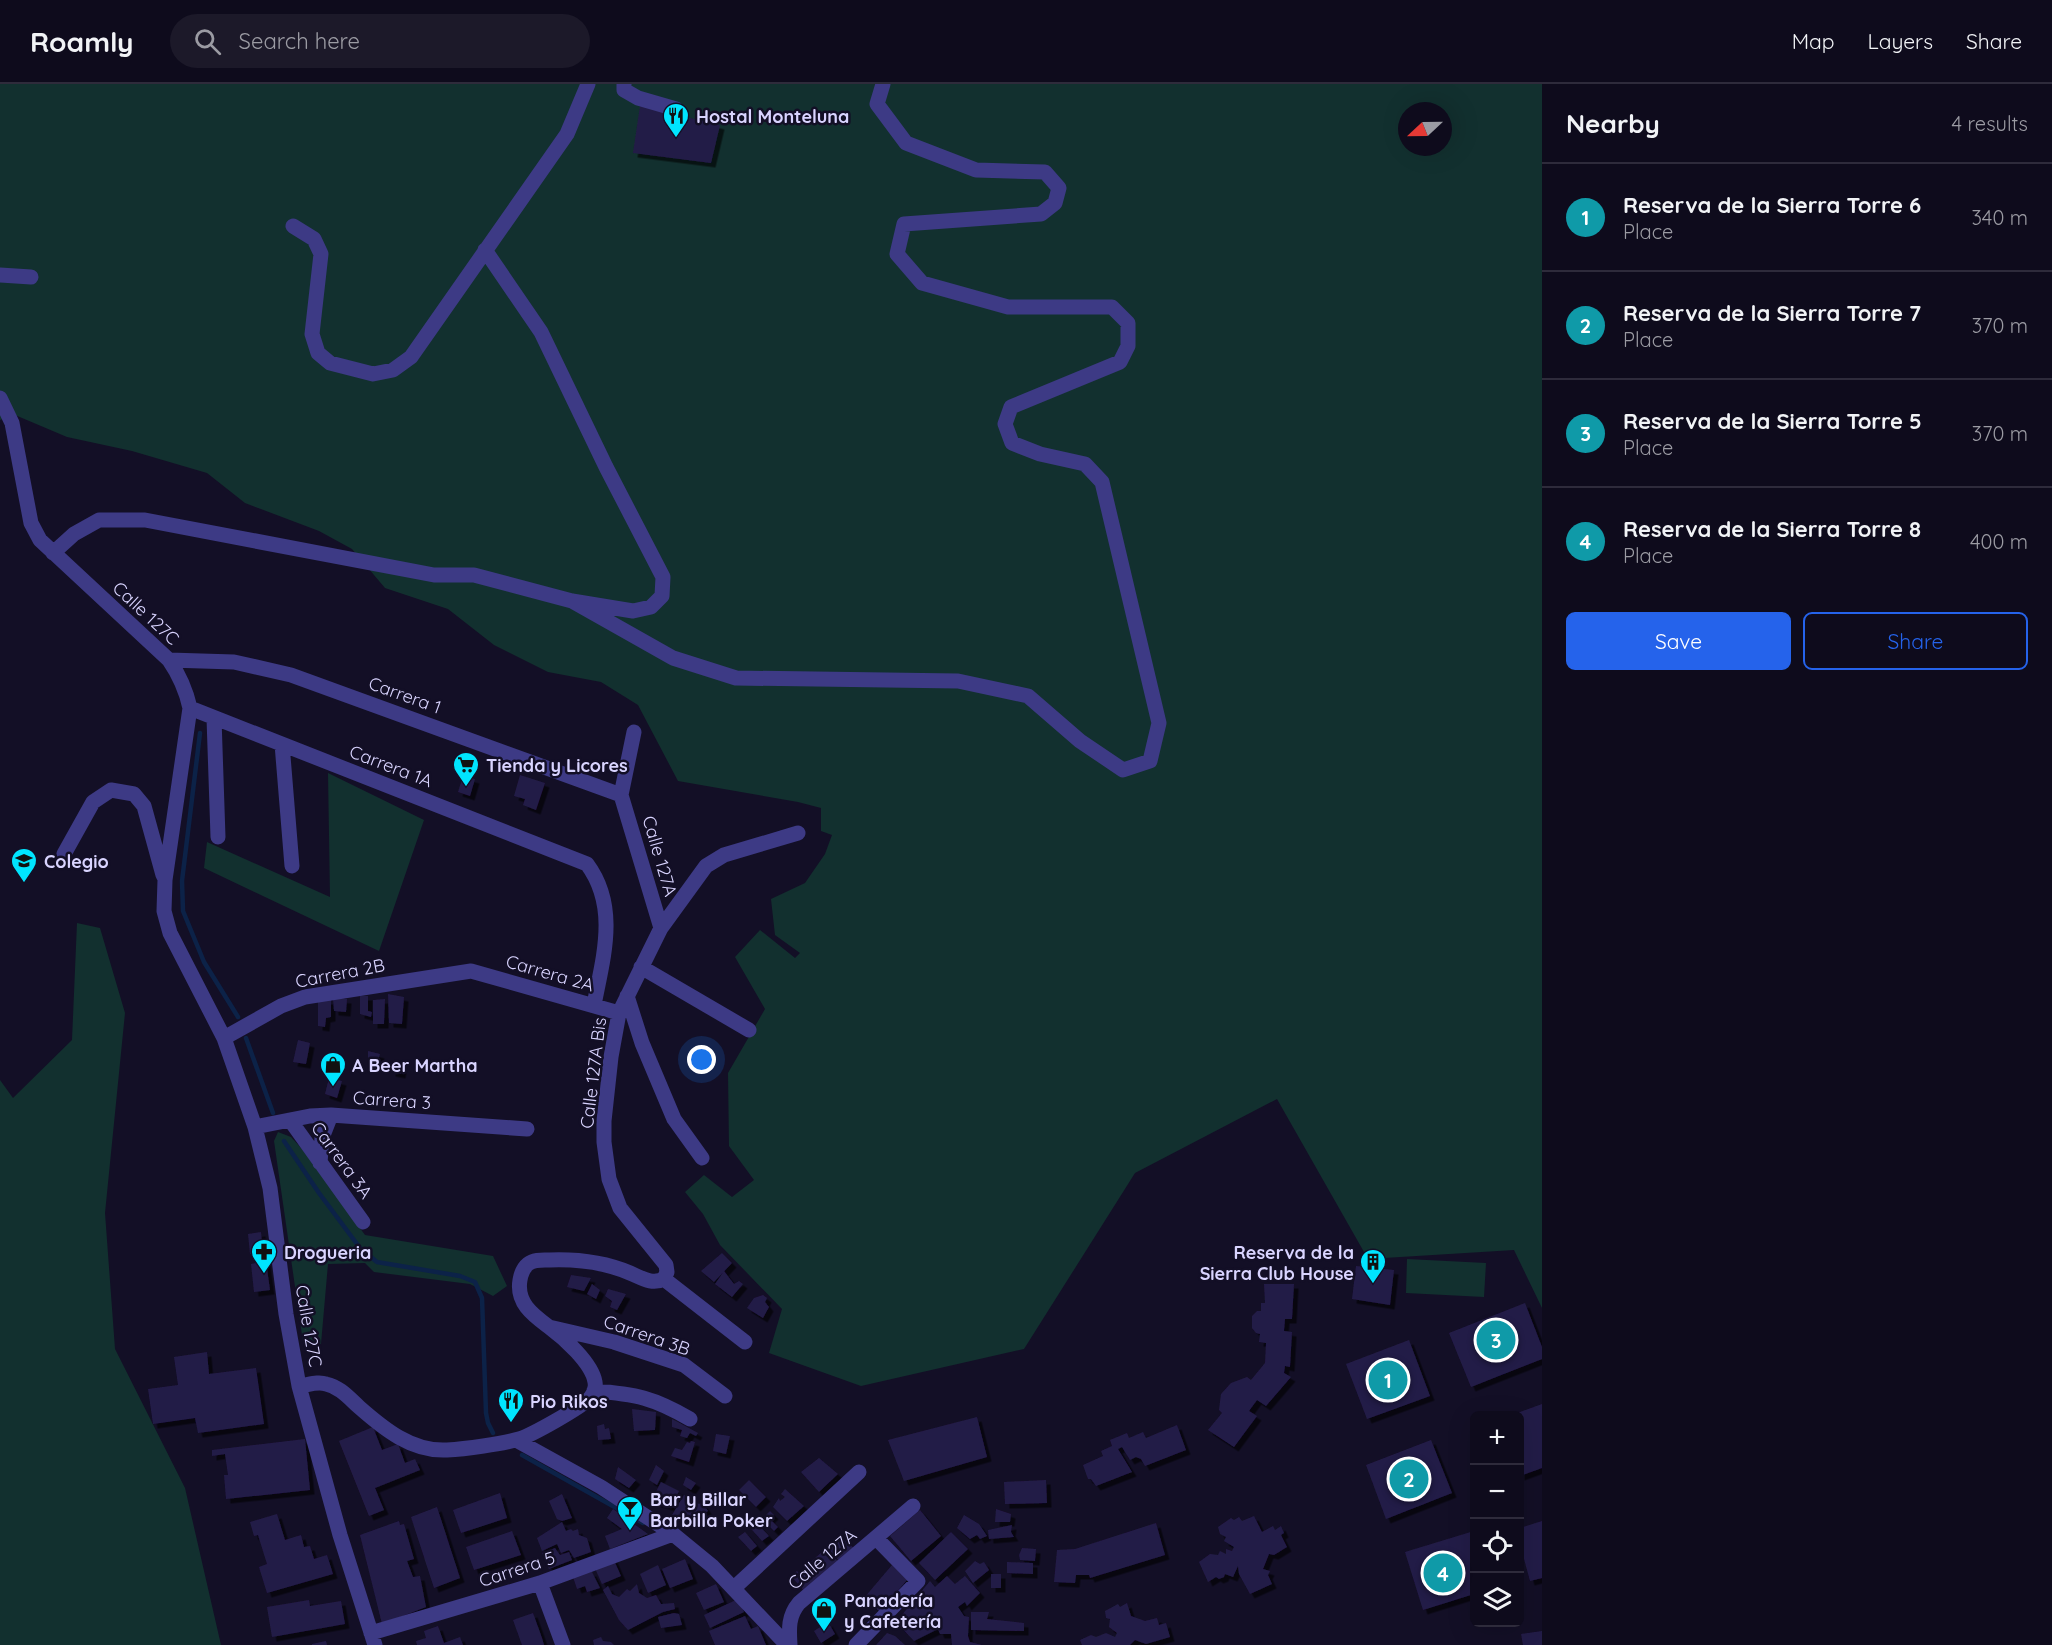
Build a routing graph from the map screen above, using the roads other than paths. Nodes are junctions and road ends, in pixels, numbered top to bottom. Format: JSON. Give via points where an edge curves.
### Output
{"nodes":[{"id":1,"x":588,"y":84,"type":"edge"},
{"id":2,"x":624,"y":84,"type":"edge"},
{"id":3,"x":883,"y":84,"type":"edge"},
{"id":4,"x":676,"y":109,"type":"dead end"},
{"id":5,"x":293,"y":226,"type":"dead end"},
{"id":6,"x":486,"y":250,"type":"junction"},
{"id":7,"x":0,"y":275,"type":"edge"},
{"id":8,"x":31,"y":277,"type":"dead end"},
{"id":9,"x":0,"y":398,"type":"edge"},
{"id":10,"x":53,"y":553,"type":"junction"},
{"id":11,"x":572,"y":602,"type":"junction"},
{"id":12,"x":169,"y":660,"type":"junction"},
{"id":13,"x":190,"y":708,"type":"junction"},
{"id":14,"x":214,"y":718,"type":"junction"},
{"id":15,"x":633,"y":732,"type":"dead end"},
{"id":16,"x":282,"y":744,"type":"junction"},
{"id":17,"x":621,"y":795,"type":"junction"},
{"id":18,"x":798,"y":833,"type":"dead end"},
{"id":19,"x":218,"y":837,"type":"dead end"},
{"id":20,"x":64,"y":854,"type":"dead end"},
{"id":21,"x":292,"y":866,"type":"dead end"},
{"id":22,"x":165,"y":880,"type":"junction"},
{"id":23,"x":661,"y":928,"type":"junction"},
{"id":24,"x":641,"y":968,"type":"junction"},
{"id":25,"x":471,"y":971,"type":"joint"},
{"id":26,"x":627,"y":996,"type":"junction"},
{"id":27,"x":594,"y":1005,"type":"junction"},
{"id":28,"x":619,"y":1013,"type":"junction"},
{"id":29,"x":748,"y":1030,"type":"dead end"},
{"id":30,"x":224,"y":1038,"type":"junction"},
{"id":31,"x":331,"y":1114,"type":"junction"},
{"id":32,"x":290,"y":1120,"type":"junction"},
{"id":33,"x":255,"y":1127,"type":"junction"},
{"id":34,"x":527,"y":1129,"type":"dead end"},
{"id":35,"x":702,"y":1158,"type":"dead end"},
{"id":36,"x":320,"y":1163,"type":"junction"},
{"id":37,"x":363,"y":1222,"type":"dead end"},
{"id":38,"x":664,"y":1279,"type":"junction"},
{"id":39,"x":549,"y":1327,"type":"junction"},
{"id":40,"x":745,"y":1342,"type":"dead end"},
{"id":41,"x":299,"y":1386,"type":"junction"},
{"id":42,"x":594,"y":1391,"type":"junction"},
{"id":43,"x":725,"y":1396,"type":"dead end"},
{"id":44,"x":690,"y":1419,"type":"dead end"},
{"id":45,"x":516,"y":1440,"type":"junction"},
{"id":46,"x":859,"y":1472,"type":"dead end"},
{"id":47,"x":913,"y":1506,"type":"dead end"},
{"id":48,"x":673,"y":1534,"type":"junction"},
{"id":49,"x":877,"y":1539,"type":"junction"},
{"id":50,"x":540,"y":1583,"type":"junction"},
{"id":51,"x":734,"y":1588,"type":"junction"},
{"id":52,"x":373,"y":1639,"type":"edge"},
{"id":53,"x":563,"y":1645,"type":"edge"},
{"id":54,"x":789,"y":1645,"type":"edge"},
{"id":55,"x":856,"y":1645,"type":"edge"}],
"edges":[{"from":1,"to":6,"type":"street","via":[[567,134]]},
{"from":2,"to":4,"type":"street","via":[[624,90],[638,98]]},
{"from":3,"to":11,"type":"street","via":[[877,104],[906,143],[976,170],[1045,172],[1059,188],[1054,203],[1041,214],[904,224],[897,254],[922,283],[1008,307],[1112,307],[1128,323],[1128,346],[1120,362],[1011,407],[1005,424],[1012,443],[1085,464],[1102,482],[1159,723],[1150,762],[1123,770],[1080,741],[1028,696],[958,681],[736,678],[672,658]]},
{"from":5,"to":6,"type":"street","via":[[314,239],[321,254],[312,334],[318,352],[330,363],[373,375],[393,370],[411,357]]},
{"from":6,"to":11,"type":"street","via":[[541,332],[663,577],[662,596],[651,608],[633,611]]},
{"from":7,"to":8,"type":"street"},
{"from":9,"to":10,"type":"street","name":"Calle 127C","via":[[12,423],[31,523]]},
{"from":10,"to":11,"type":"street","via":[[74,534],[99,520],[145,520],[434,575],[474,575]]},
{"from":10,"to":12,"type":"street","name":"Calle 127C"},
{"from":12,"to":13,"type":"street","name":"Calle 127C","via":[[180,675]]},
{"from":12,"to":17,"type":"street","name":"Carrera 1","via":[[234,662],[291,675]]},
{"from":13,"to":14,"type":"street","name":"Carrera 1A"},
{"from":13,"to":22,"type":"street","name":"Calle 127C"},
{"from":14,"to":16,"type":"street","name":"Carrera 1A"},
{"from":14,"to":19,"type":"street"},
{"from":15,"to":17,"type":"street"},
{"from":16,"to":21,"type":"street"},
{"from":16,"to":27,"type":"street","name":"Carrera 1A","via":[[587,864],[595,875],[607,913],[607,938]]},
{"from":17,"to":23,"type":"street","name":"Calle 127A"},
{"from":18,"to":23,"type":"street","name":"Calle 127A Bis","via":[[724,855],[706,866]]},
{"from":20,"to":22,"type":"street","name":"Calle 127C","via":[[93,802],[111,790],[134,794],[144,806]]},
{"from":22,"to":30,"type":"street","name":"Calle 127C","via":[[164,911],[170,933]]},
{"from":23,"to":24,"type":"street","name":"Calle 127A Bis"},
{"from":24,"to":26,"type":"street","name":"Calle 127A Bis"},
{"from":24,"to":29,"type":"street"},
{"from":25,"to":27,"type":"street","name":"Carrera 2A"},
{"from":25,"to":30,"type":"street","name":"Carrera 2B","via":[[304,997]]},
{"from":26,"to":28,"type":"street","name":"Calle 127A Bis"},
{"from":26,"to":35,"type":"street","via":[[674,1119]]},
{"from":27,"to":28,"type":"street","name":"Carrera 2A"},
{"from":28,"to":38,"type":"street","name":"Calle 127A Bis","via":[[604,1121],[609,1179],[620,1208],[666,1265]]},
{"from":30,"to":33,"type":"street","name":"Calle 127C"},
{"from":31,"to":32,"type":"street","name":"Carrera 3"},
{"from":31,"to":34,"type":"street","name":"Carrera 3"},
{"from":31,"to":36,"type":"street","via":[[322,1138]]},
{"from":32,"to":33,"type":"street","name":"Carrera 3"},
{"from":32,"to":36,"type":"street","name":"Carrera 3A"},
{"from":33,"to":41,"type":"street","name":"Calle 127C","via":[[270,1188]]},
{"from":36,"to":37,"type":"street","name":"Carrera 3A"},
{"from":38,"to":39,"type":"street","via":[[652,1282],[586,1261],[529,1263],[519,1287],[523,1301],[536,1319]]},
{"from":38,"to":40,"type":"street"},
{"from":39,"to":42,"type":"street","via":[[590,1367]]},
{"from":39,"to":43,"type":"street","name":"Carrera 3B","via":[[614,1342],[684,1365]]},
{"from":41,"to":45,"type":"street","via":[[324,1383],[338,1387],[398,1438],[422,1448],[445,1450]]},
{"from":41,"to":52,"type":"street","name":"Calle 127C"},
{"from":42,"to":44,"type":"street","via":[[630,1394],[662,1403]]},
{"from":42,"to":45,"type":"street","via":[[586,1401]]},
{"from":45,"to":48,"type":"street","via":[[601,1487]]},
{"from":46,"to":51,"type":"street"},
{"from":47,"to":49,"type":"street","name":"Calle 127A"},
{"from":48,"to":50,"type":"street","name":"Carrera 5"},
{"from":48,"to":51,"type":"street"},
{"from":49,"to":54,"type":"street","name":"Calle 127A","via":[[793,1610]]},
{"from":49,"to":55,"type":"street","via":[[918,1581]]},
{"from":50,"to":52,"type":"street","name":"Carrera 5"},
{"from":50,"to":53,"type":"street"},
{"from":51,"to":54,"type":"street"}]}
